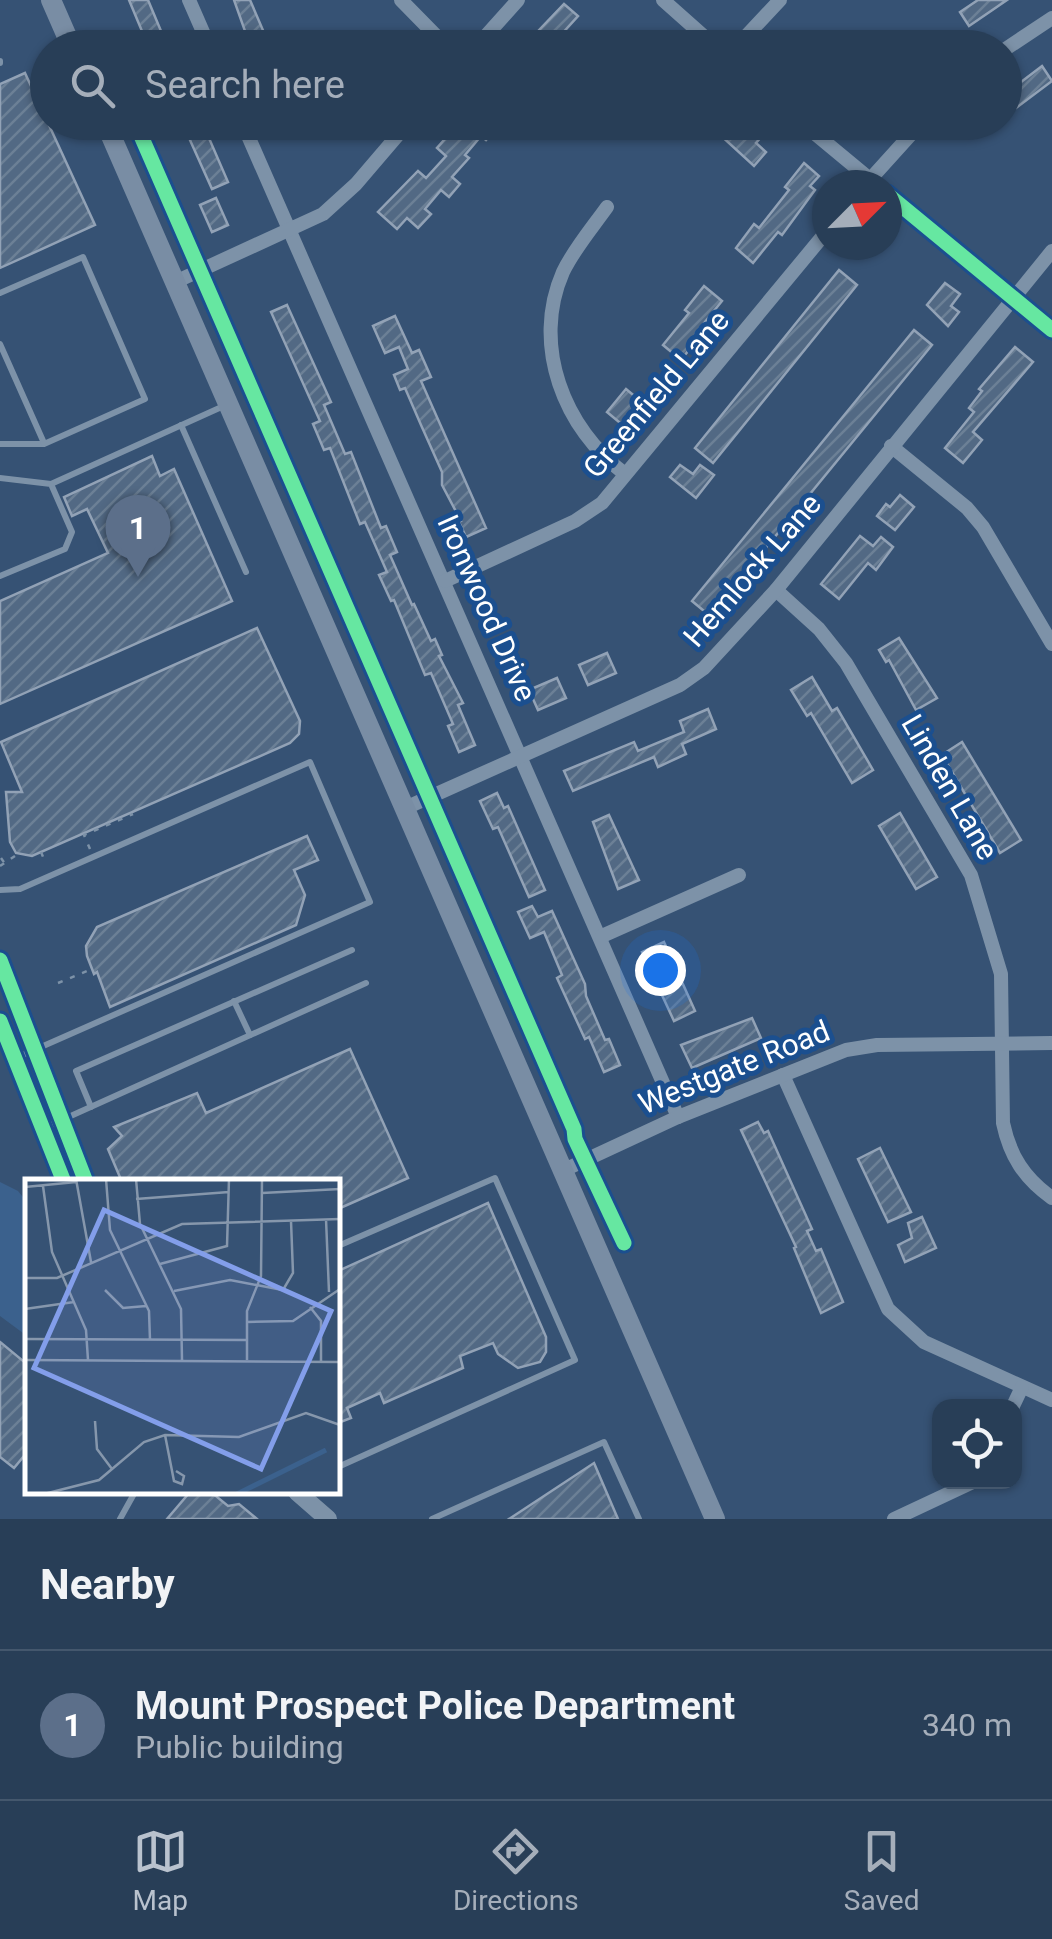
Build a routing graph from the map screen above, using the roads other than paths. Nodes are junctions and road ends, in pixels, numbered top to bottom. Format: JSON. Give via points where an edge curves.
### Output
{"nodes":[{"id":1,"x":51,"y":0,"type":"edge"},
{"id":2,"x":189,"y":0,"type":"edge"},
{"id":3,"x":401,"y":0,"type":"edge"},
{"id":4,"x":518,"y":0,"type":"edge"},
{"id":5,"x":663,"y":0,"type":"edge"},
{"id":6,"x":780,"y":0,"type":"edge"},
{"id":7,"x":1052,"y":18,"type":"edge"},
{"id":8,"x":64,"y":30,"type":"edge"},
{"id":9,"x":202,"y":30,"type":"edge"},
{"id":10,"x":430,"y":30,"type":"edge"},
{"id":11,"x":491,"y":30,"type":"edge"},
{"id":12,"x":697,"y":30,"type":"edge"},
{"id":13,"x":752,"y":30,"type":"edge"},
{"id":14,"x":1022,"y":38,"type":"edge"},
{"id":15,"x":113,"y":140,"type":"edge"},
{"id":16,"x":250,"y":140,"type":"edge"},
{"id":17,"x":393,"y":140,"type":"edge"},
{"id":18,"x":822,"y":140,"type":"edge"},
{"id":19,"x":907,"y":140,"type":"edge"},
{"id":20,"x":856,"y":170,"type":"edge"},
{"id":21,"x":882,"y":170,"type":"edge"},
{"id":22,"x":902,"y":206,"type":"edge"},
{"id":23,"x":607,"y":207,"type":"dead end"},
{"id":24,"x":289,"y":230,"type":"junction"},
{"id":25,"x":812,"y":250,"type":"edge"},
{"id":26,"x":1052,"y":251,"type":"edge"},
{"id":27,"x":174,"y":282,"type":"junction"},
{"id":28,"x":0,"y":293,"type":"edge"},
{"id":29,"x":1012,"y":298,"type":"junction"},
{"id":30,"x":1052,"y":330,"type":"edge"},
{"id":31,"x":0,"y":344,"type":"edge"},
{"id":32,"x":228,"y":404,"type":"junction"},
{"id":33,"x":181,"y":425,"type":"junction"},
{"id":34,"x":0,"y":444,"type":"edge"},
{"id":35,"x":44,"y":444,"type":"junction"},
{"id":36,"x":891,"y":446,"type":"junction"},
{"id":37,"x":625,"y":474,"type":"junction"},
{"id":38,"x":0,"y":478,"type":"edge"},
{"id":39,"x":51,"y":484,"type":"junction"},
{"id":40,"x":246,"y":572,"type":"dead end"},
{"id":41,"x":0,"y":576,"type":"edge"},
{"id":42,"x":445,"y":581,"type":"junction"},
{"id":43,"x":776,"y":590,"type":"junction"},
{"id":44,"x":1052,"y":644,"type":"edge"},
{"id":45,"x":522,"y":756,"type":"junction"},
{"id":46,"x":403,"y":808,"type":"junction"},
{"id":47,"x":739,"y":875,"type":"dead end"},
{"id":48,"x":0,"y":890,"type":"edge"},
{"id":49,"x":602,"y":936,"type":"junction"},
{"id":50,"x":352,"y":950,"type":"dead end"},
{"id":51,"x":366,"y":983,"type":"dead end"},
{"id":52,"x":234,"y":1002,"type":"junction"},
{"id":53,"x":0,"y":1021,"type":"edge"},
{"id":54,"x":250,"y":1035,"type":"junction"},
{"id":55,"x":1052,"y":1043,"type":"edge"},
{"id":56,"x":1002,"y":1044,"type":"junction"},
{"id":57,"x":15,"y":1059,"type":"junction"},
{"id":58,"x":784,"y":1074,"type":"junction"},
{"id":59,"x":90,"y":1107,"type":"junction"},
{"id":60,"x":678,"y":1117,"type":"junction"},
{"id":61,"x":43,"y":1128,"type":"junction"},
{"id":62,"x":564,"y":1170,"type":"junction"},
{"id":63,"x":63,"y":1179,"type":"edge"},
{"id":64,"x":1052,"y":1198,"type":"edge"},
{"id":65,"x":340,"y":1245,"type":"edge"},
{"id":66,"x":1022,"y":1387,"type":"junction"},
{"id":67,"x":1016,"y":1399,"type":"edge"},
{"id":68,"x":1052,"y":1400,"type":"edge"},
{"id":69,"x":340,"y":1465,"type":"edge"},
{"id":70,"x":958,"y":1489,"type":"edge"},
{"id":71,"x":134,"y":1494,"type":"edge"},
{"id":72,"x":299,"y":1494,"type":"edge"},
{"id":73,"x":120,"y":1519,"type":"edge"},
{"id":74,"x":328,"y":1519,"type":"edge"},
{"id":75,"x":432,"y":1519,"type":"edge"},
{"id":76,"x":639,"y":1519,"type":"edge"},
{"id":77,"x":716,"y":1519,"type":"edge"},
{"id":78,"x":894,"y":1519,"type":"edge"}],
"edges":[{"from":1,"to":8,"type":"main road"},
{"from":2,"to":9,"type":"street"},
{"from":3,"to":10,"type":"street"},
{"from":4,"to":11,"type":"street"},
{"from":5,"to":12,"type":"street"},
{"from":6,"to":13,"type":"street"},
{"from":7,"to":14,"type":"street"},
{"from":15,"to":27,"type":"main road"},
{"from":16,"to":24,"type":"street","name":"Ironwood Drive"},
{"from":17,"to":24,"type":"street","via":[[340,200]]},
{"from":18,"to":20,"type":"street"},
{"from":19,"to":21,"type":"street"},
{"from":22,"to":29,"type":"street"},
{"from":23,"to":37,"type":"street","via":[[564,271],[553,309],[552,352],[572,416],[594,448]]},
{"from":24,"to":27,"type":"street"},
{"from":24,"to":42,"type":"street","name":"Ironwood Drive"},
{"from":25,"to":37,"type":"street","name":"Greenfield Lane"},
{"from":26,"to":29,"type":"street","name":"Hemlock Lane"},
{"from":27,"to":32,"type":"main road"},
{"from":28,"to":35,"type":"lane","via":[[83,257],[145,399]]},
{"from":29,"to":30,"type":"street"},
{"from":29,"to":36,"type":"street","name":"Hemlock Lane"},
{"from":31,"to":35,"type":"lane"},
{"from":32,"to":33,"type":"lane"},
{"from":32,"to":46,"type":"main road"},
{"from":33,"to":39,"type":"lane"},
{"from":33,"to":40,"type":"lane"},
{"from":34,"to":35,"type":"lane"},
{"from":36,"to":43,"type":"street","name":"Hemlock Lane"},
{"from":36,"to":44,"type":"street","via":[[983,527]]},
{"from":37,"to":42,"type":"street","name":"Greenfield Lane","via":[[602,503],[575,521]]},
{"from":38,"to":39,"type":"lane"},
{"from":39,"to":41,"type":"lane","via":[[72,532],[65,549]]},
{"from":42,"to":45,"type":"street","name":"Ironwood Drive"},
{"from":43,"to":45,"type":"street","name":"Hemlock Lane","via":[[680,685]]},
{"from":43,"to":56,"type":"street","name":"Linden Lane","via":[[846,662],[971,876],[1001,974]]},
{"from":45,"to":46,"type":"street","name":"Hemlock Lane"},
{"from":45,"to":49,"type":"street","name":"Ironwood Drive"},
{"from":46,"to":62,"type":"main road"},
{"from":47,"to":49,"type":"street"},
{"from":48,"to":57,"type":"lane","via":[[20,889],[310,762],[370,902]]},
{"from":49,"to":60,"type":"street","name":"Ironwood Drive"},
{"from":50,"to":52,"type":"lane"},
{"from":51,"to":54,"type":"lane"},
{"from":52,"to":54,"type":"lane"},
{"from":52,"to":59,"type":"lane","via":[[76,1071]]},
{"from":53,"to":57,"type":"street"},
{"from":54,"to":59,"type":"lane"},
{"from":55,"to":56,"type":"street","name":"Westgate Road"},
{"from":56,"to":58,"type":"street","name":"Westgate Road","via":[[877,1045],[824,1056]]},
{"from":56,"to":64,"type":"street","name":"Linden Lane","via":[[1008,1147]]},
{"from":57,"to":61,"type":"street"},
{"from":58,"to":60,"type":"street","name":"Westgate Road"},
{"from":58,"to":66,"type":"street","via":[[888,1309],[924,1342]]},
{"from":59,"to":61,"type":"lane"},
{"from":60,"to":62,"type":"street","name":"Westgate Road"},
{"from":61,"to":63,"type":"street"},
{"from":62,"to":77,"type":"main road"},
{"from":65,"to":69,"type":"lane","via":[[495,1178],[574,1360]]},
{"from":66,"to":67,"type":"street"},
{"from":66,"to":68,"type":"street"},
{"from":70,"to":78,"type":"street"},
{"from":71,"to":73,"type":"lane"},
{"from":72,"to":74,"type":"street"},
{"from":75,"to":76,"type":"lane","via":[[604,1442]]}]}
